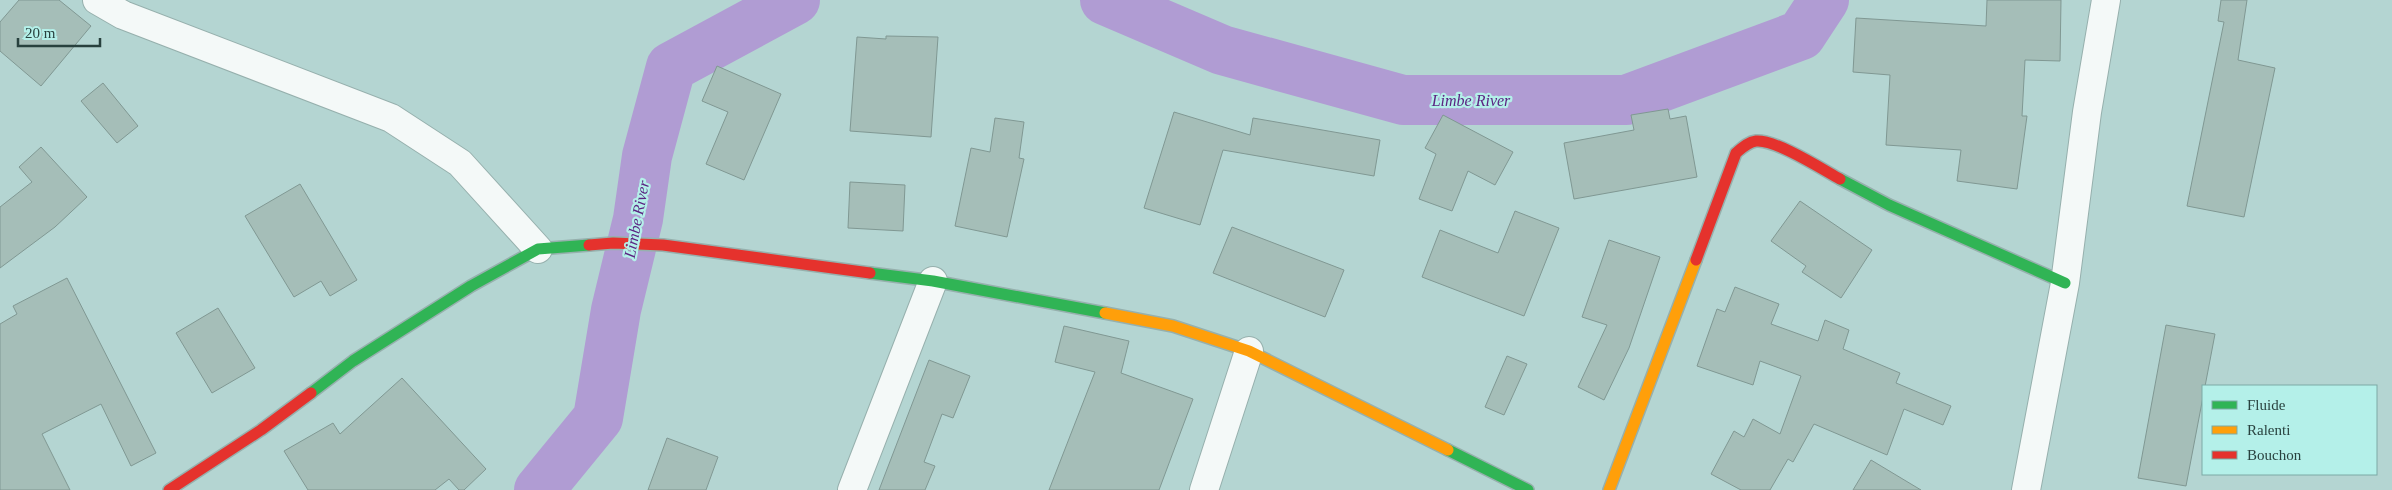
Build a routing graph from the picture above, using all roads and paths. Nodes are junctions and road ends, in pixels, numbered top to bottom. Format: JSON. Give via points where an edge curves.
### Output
{"nodes":[{"id":1,"x":97,"y":0,"type":"edge"},
{"id":2,"x":2106,"y":0,"type":"edge"},
{"id":3,"x":538,"y":249,"type":"junction"},
{"id":4,"x":933,"y":281,"type":"junction"},
{"id":5,"x":2065,"y":283,"type":"junction"},
{"id":6,"x":1250,"y":352,"type":"junction"},
{"id":7,"x":170,"y":490,"type":"edge"},
{"id":8,"x":852,"y":490,"type":"edge"},
{"id":9,"x":1204,"y":490,"type":"edge"},
{"id":10,"x":1528,"y":490,"type":"edge"},
{"id":11,"x":1609,"y":490,"type":"edge"},
{"id":12,"x":2026,"y":490,"type":"edge"}],
"edges":[{"from":1,"to":3,"type":"street","via":[[123,15],[391,118],[460,163]]},
{"from":2,"to":5,"type":"street","via":[[2087,112]]},
{"from":3,"to":4,"type":"street","via":[[613,243],[663,245]]},
{"from":3,"to":7,"type":"street","via":[[471,286],[353,361],[261,430]]},
{"from":4,"to":6,"type":"street","via":[[1173,326]]},
{"from":4,"to":8,"type":"street"},
{"from":5,"to":11,"type":"street","via":[[1889,204],[1775,145],[1758,140],[1749,142],[1736,153]]},
{"from":5,"to":12,"type":"street"},
{"from":6,"to":9,"type":"street"},
{"from":6,"to":10,"type":"street"}]}
